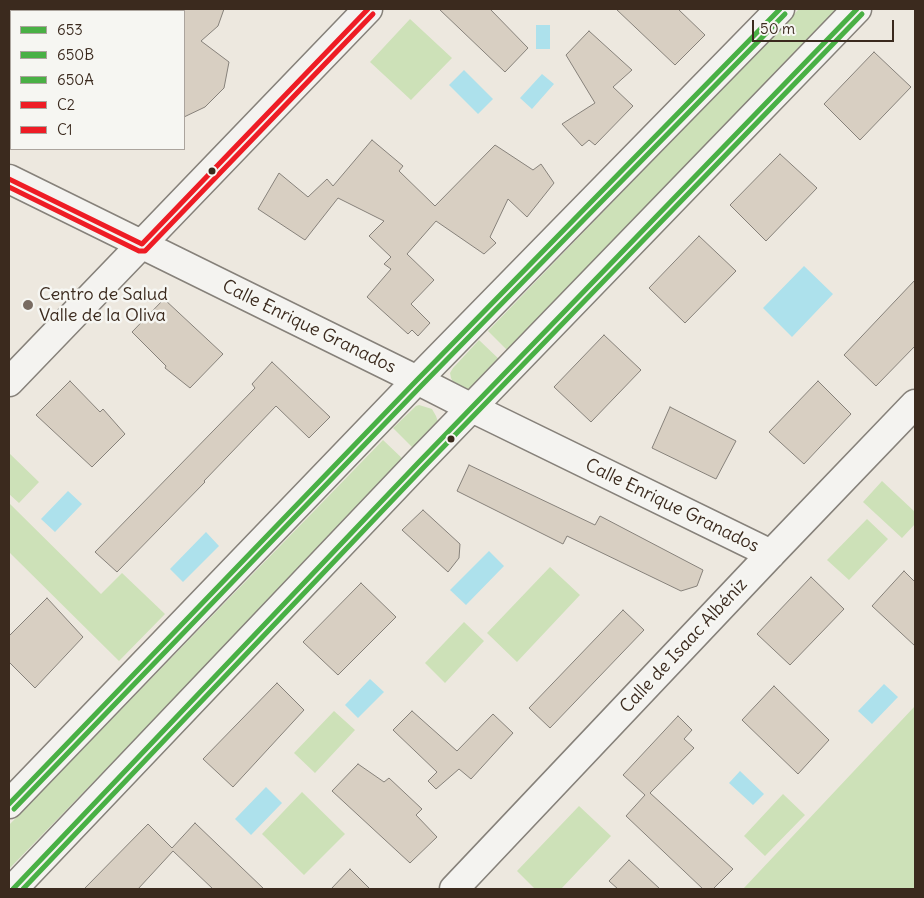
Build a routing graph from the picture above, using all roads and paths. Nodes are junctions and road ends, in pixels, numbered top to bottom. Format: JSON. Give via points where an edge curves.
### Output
{"nodes":[{"id":1,"x":368,"y":9,"type":"edge"},
{"id":2,"x":780,"y":9,"type":"edge"},
{"id":3,"x":857,"y":9,"type":"edge"},
{"id":4,"x":9,"y":178,"type":"edge"},
{"id":5,"x":142,"y":244,"type":"junction"},
{"id":6,"x":417,"y":380,"type":"junction"},
{"id":7,"x":9,"y":382,"type":"edge"},
{"id":8,"x":915,"y":404,"type":"edge"},
{"id":9,"x":472,"y":408,"type":"junction"},
{"id":10,"x":771,"y":554,"type":"junction"},
{"id":11,"x":9,"y":804,"type":"edge"},
{"id":12,"x":13,"y":889,"type":"edge"},
{"id":13,"x":454,"y":889,"type":"edge"}],
"edges":[{"from":1,"to":5,"type":"street"},
{"from":2,"to":6,"type":"street"},
{"from":3,"to":9,"type":"street"},
{"from":4,"to":5,"type":"street","name":"Calle Enrique Granados"},
{"from":5,"to":6,"type":"street","name":"Calle Enrique Granados"},
{"from":5,"to":7,"type":"street"},
{"from":6,"to":9,"type":"street","name":"Calle Enrique Granados"},
{"from":6,"to":11,"type":"street"},
{"from":8,"to":10,"type":"street","name":"Calle de Isaac Albéniz"},
{"from":9,"to":10,"type":"street","name":"Calle Enrique Granados"},
{"from":9,"to":12,"type":"street"},
{"from":10,"to":13,"type":"street","name":"Calle de Isaac Albéniz"}]}
